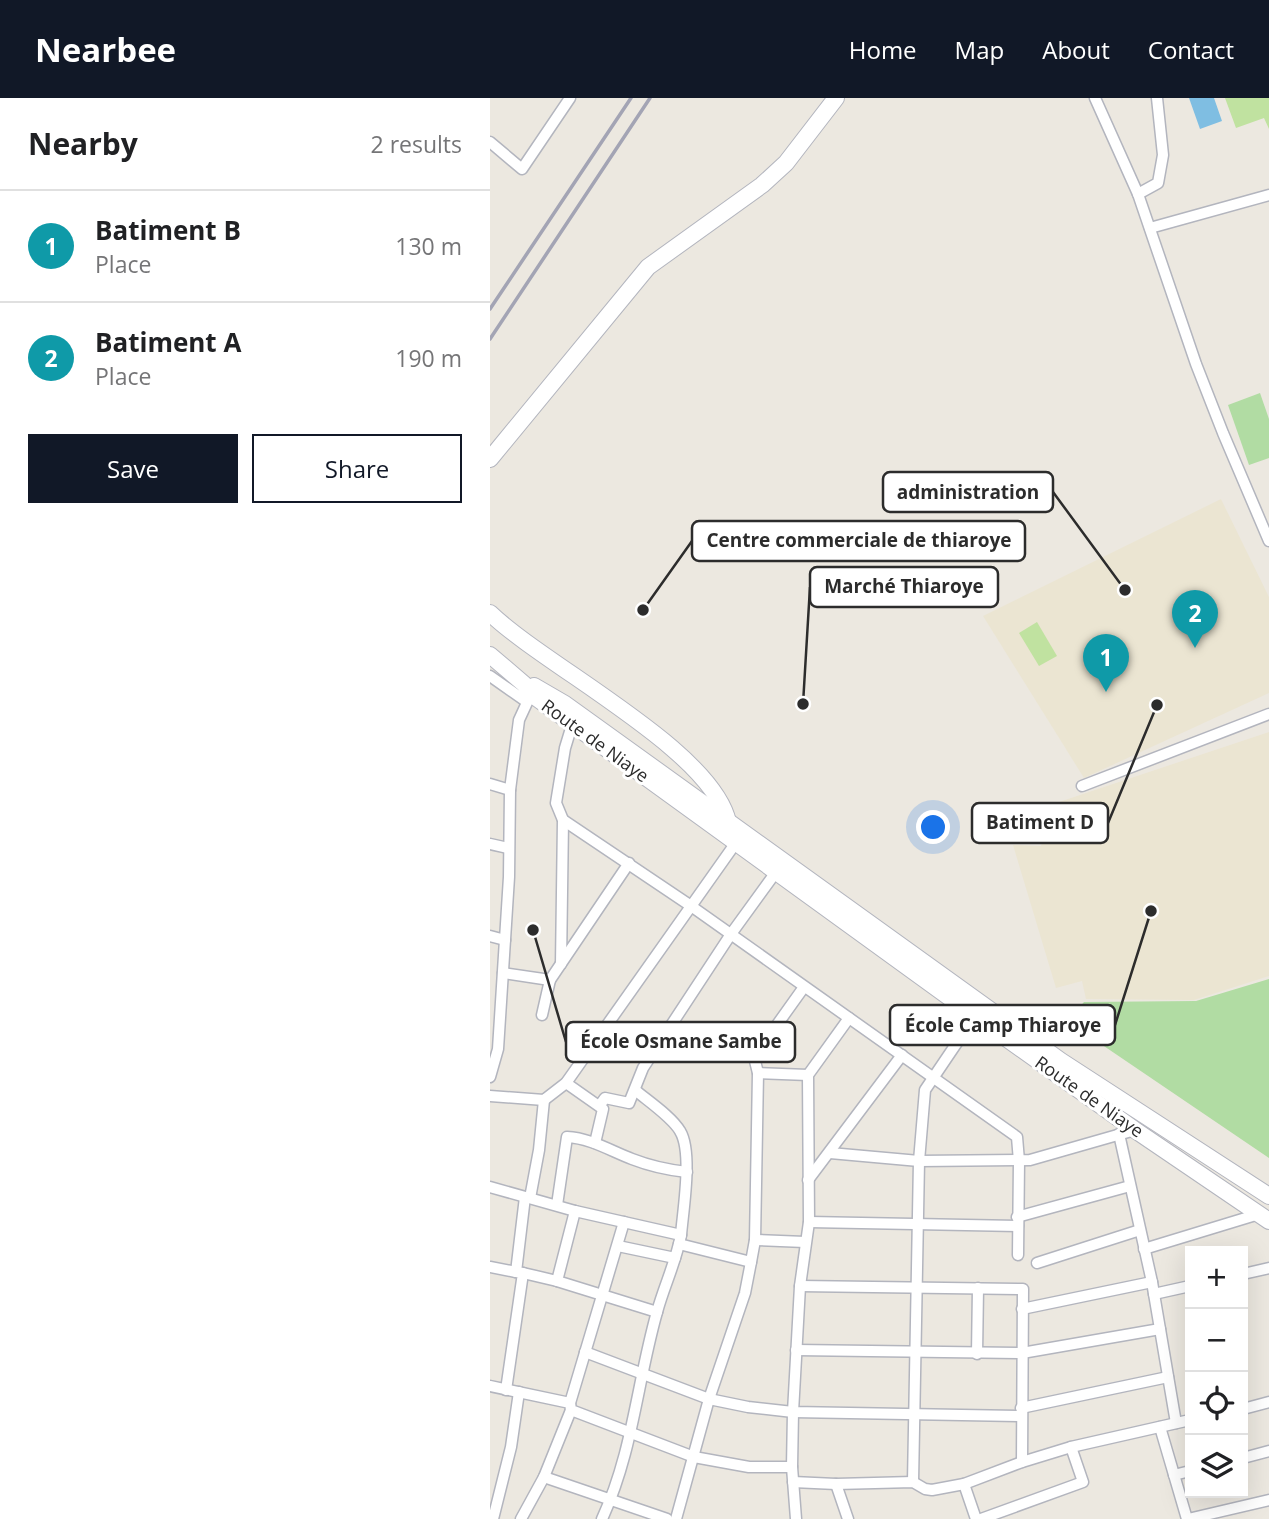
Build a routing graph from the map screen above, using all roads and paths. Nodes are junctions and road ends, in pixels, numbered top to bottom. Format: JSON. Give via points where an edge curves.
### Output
{"nodes":[{"id":1,"x":570,"y":98,"type":"edge"},
{"id":2,"x":836,"y":98,"type":"edge"},
{"id":3,"x":1095,"y":98,"type":"edge"},
{"id":4,"x":1157,"y":98,"type":"edge"},
{"id":5,"x":490,"y":142,"type":"edge"},
{"id":6,"x":1138,"y":194,"type":"junction"},
{"id":7,"x":1269,"y":195,"type":"edge"},
{"id":8,"x":1150,"y":229,"type":"junction"},
{"id":9,"x":490,"y":459,"type":"edge"},
{"id":10,"x":1269,"y":541,"type":"edge"},
{"id":11,"x":490,"y":613,"type":"edge"},
{"id":12,"x":490,"y":655,"type":"edge"},
{"id":13,"x":490,"y":676,"type":"edge"},
{"id":14,"x":528,"y":694,"type":"junction"},
{"id":15,"x":1269,"y":715,"type":"edge"},
{"id":16,"x":572,"y":725,"type":"junction"},
{"id":17,"x":490,"y":784,"type":"edge"},
{"id":18,"x":1082,"y":786,"type":"dead end"},
{"id":19,"x":510,"y":790,"type":"junction"},
{"id":20,"x":563,"y":820,"type":"junction"},
{"id":21,"x":728,"y":822,"type":"junction"},
{"id":22,"x":490,"y":844,"type":"edge"},
{"id":23,"x":735,"y":844,"type":"junction"},
{"id":24,"x":508,"y":848,"type":"junction"},
{"id":25,"x":629,"y":863,"type":"junction"},
{"id":26,"x":780,"y":868,"type":"junction"},
{"id":27,"x":691,"y":906,"type":"junction"},
{"id":28,"x":731,"y":934,"type":"junction"},
{"id":29,"x":490,"y":936,"type":"edge"},
{"id":30,"x":505,"y":940,"type":"junction"},
{"id":31,"x":561,"y":964,"type":"junction"},
{"id":32,"x":503,"y":973,"type":"junction"},
{"id":33,"x":550,"y":980,"type":"junction"},
{"id":34,"x":804,"y":987,"type":"junction"},
{"id":35,"x":495,"y":998,"type":"edge"},
{"id":36,"x":542,"y":1015,"type":"dead end"},
{"id":37,"x":975,"y":1016,"type":"junction"},
{"id":38,"x":849,"y":1018,"type":"junction"},
{"id":39,"x":494,"y":1049,"type":"edge"},
{"id":40,"x":902,"y":1055,"type":"junction"},
{"id":41,"x":758,"y":1073,"type":"junction"},
{"id":42,"x":808,"y":1075,"type":"junction"},
{"id":43,"x":490,"y":1077,"type":"edge"},
{"id":44,"x":932,"y":1077,"type":"junction"},
{"id":45,"x":566,"y":1083,"type":"junction"},
{"id":46,"x":635,"y":1090,"type":"junction"},
{"id":47,"x":490,"y":1096,"type":"edge"},
{"id":48,"x":544,"y":1100,"type":"junction"},
{"id":49,"x":600,"y":1105,"type":"junction"},
{"id":50,"x":1127,"y":1132,"type":"junction"},
{"id":51,"x":595,"y":1143,"type":"junction"},
{"id":52,"x":830,"y":1153,"type":"junction"},
{"id":53,"x":919,"y":1161,"type":"junction"},
{"id":54,"x":1019,"y":1161,"type":"junction"},
{"id":55,"x":687,"y":1172,"type":"junction"},
{"id":56,"x":808,"y":1180,"type":"junction"},
{"id":57,"x":1130,"y":1186,"type":"junction"},
{"id":58,"x":490,"y":1187,"type":"edge"},
{"id":59,"x":1269,"y":1196,"type":"edge"},
{"id":60,"x":528,"y":1197,"type":"junction"},
{"id":61,"x":556,"y":1205,"type":"junction"},
{"id":62,"x":575,"y":1211,"type":"junction"},
{"id":63,"x":1264,"y":1217,"type":"edge"},
{"id":64,"x":624,"y":1222,"type":"junction"},
{"id":65,"x":1018,"y":1222,"type":"junction"},
{"id":66,"x":808,"y":1223,"type":"junction"},
{"id":67,"x":919,"y":1223,"type":"junction"},
{"id":68,"x":1140,"y":1230,"type":"junction"},
{"id":69,"x":680,"y":1240,"type":"junction"},
{"id":70,"x":755,"y":1240,"type":"junction"},
{"id":71,"x":805,"y":1242,"type":"junction"},
{"id":72,"x":618,"y":1247,"type":"junction"},
{"id":73,"x":1144,"y":1249,"type":"junction"},
{"id":74,"x":1018,"y":1255,"type":"dead end"},
{"id":75,"x":674,"y":1258,"type":"junction"},
{"id":76,"x":751,"y":1262,"type":"junction"},
{"id":77,"x":1037,"y":1263,"type":"dead end"},
{"id":78,"x":490,"y":1267,"type":"edge"},
{"id":79,"x":1269,"y":1268,"type":"edge"},
{"id":80,"x":519,"y":1273,"type":"junction"},
{"id":81,"x":1248,"y":1273,"type":"edge"},
{"id":82,"x":557,"y":1281,"type":"junction"},
{"id":83,"x":800,"y":1286,"type":"junction"},
{"id":84,"x":1185,"y":1286,"type":"edge"},
{"id":85,"x":917,"y":1287,"type":"junction"},
{"id":86,"x":978,"y":1288,"type":"junction"},
{"id":87,"x":1153,"y":1288,"type":"junction"},
{"id":88,"x":602,"y":1297,"type":"junction"},
{"id":89,"x":1022,"y":1310,"type":"junction"},
{"id":90,"x":657,"y":1312,"type":"junction"},
{"id":91,"x":1160,"y":1329,"type":"junction"},
{"id":92,"x":796,"y":1350,"type":"junction"},
{"id":93,"x":915,"y":1350,"type":"junction"},
{"id":94,"x":585,"y":1352,"type":"junction"},
{"id":95,"x":1022,"y":1353,"type":"junction"},
{"id":96,"x":977,"y":1354,"type":"junction"},
{"id":97,"x":643,"y":1373,"type":"junction"},
{"id":98,"x":1168,"y":1377,"type":"junction"},
{"id":99,"x":490,"y":1387,"type":"edge"},
{"id":100,"x":506,"y":1390,"type":"junction"},
{"id":101,"x":519,"y":1392,"type":"junction"},
{"id":102,"x":709,"y":1399,"type":"junction"},
{"id":103,"x":1269,"y":1402,"type":"edge"},
{"id":104,"x":570,"y":1406,"type":"junction"},
{"id":105,"x":1248,"y":1408,"type":"edge"},
{"id":106,"x":793,"y":1412,"type":"junction"},
{"id":107,"x":1021,"y":1412,"type":"junction"},
{"id":108,"x":913,"y":1415,"type":"junction"},
{"id":109,"x":1185,"y":1421,"type":"edge"},
{"id":110,"x":1176,"y":1423,"type":"junction"},
{"id":111,"x":1160,"y":1427,"type":"junction"},
{"id":112,"x":631,"y":1434,"type":"junction"},
{"id":113,"x":1071,"y":1447,"type":"junction"},
{"id":114,"x":1269,"y":1451,"type":"edge"},
{"id":115,"x":694,"y":1457,"type":"junction"},
{"id":116,"x":1248,"y":1457,"type":"edge"},
{"id":117,"x":1022,"y":1462,"type":"junction"},
{"id":118,"x":792,"y":1467,"type":"junction"},
{"id":119,"x":1185,"y":1472,"type":"edge"},
{"id":120,"x":1174,"y":1475,"type":"junction"},
{"id":121,"x":544,"y":1476,"type":"junction"},
{"id":122,"x":793,"y":1482,"type":"junction"},
{"id":123,"x":913,"y":1482,"type":"junction"},
{"id":124,"x":836,"y":1484,"type":"junction"},
{"id":125,"x":964,"y":1485,"type":"junction"},
{"id":126,"x":611,"y":1500,"type":"junction"},
{"id":127,"x":1269,"y":1500,"type":"edge"},
{"id":128,"x":492,"y":1519,"type":"edge"},
{"id":129,"x":521,"y":1519,"type":"edge"},
{"id":130,"x":602,"y":1519,"type":"edge"},
{"id":131,"x":667,"y":1519,"type":"edge"},
{"id":132,"x":676,"y":1519,"type":"edge"},
{"id":133,"x":796,"y":1519,"type":"edge"},
{"id":134,"x":848,"y":1519,"type":"edge"},
{"id":135,"x":978,"y":1519,"type":"edge"},
{"id":136,"x":1176,"y":1519,"type":"edge"},
{"id":137,"x":1186,"y":1519,"type":"edge"}],
"edges":[{"from":1,"to":5,"type":"street","via":[[522,169]]},
{"from":2,"to":9,"type":"main road","via":[[786,163],[762,185],[648,267]]},
{"from":3,"to":6,"type":"street"},
{"from":4,"to":6,"type":"street","via":[[1163,155],[1158,183]]},
{"from":6,"to":8,"type":"street"},
{"from":7,"to":8,"type":"street"},
{"from":8,"to":10,"type":"street","via":[[1223,433]]},
{"from":11,"to":21,"type":"main road","via":[[676,750],[714,791]]},
{"from":12,"to":14,"type":"main road"},
{"from":13,"to":14,"type":"street"},
{"from":14,"to":16,"type":"main road","name":"Route de Niaye"},
{"from":14,"to":19,"type":"street","via":[[519,720]]},
{"from":14,"to":21,"type":"main road","name":"Route de Niaye","via":[[537,687],[565,704]]},
{"from":15,"to":18,"type":"street"},
{"from":16,"to":20,"type":"street","via":[[556,803]]},
{"from":16,"to":23,"type":"main road","name":"Route de Niaye"},
{"from":17,"to":19,"type":"street"},
{"from":19,"to":24,"type":"street"},
{"from":20,"to":25,"type":"street"},
{"from":20,"to":31,"type":"street"},
{"from":21,"to":26,"type":"main road","name":"Route de Niaye"},
{"from":22,"to":24,"type":"street"},
{"from":23,"to":26,"type":"main road","name":"Route de Niaye"},
{"from":23,"to":27,"type":"street"},
{"from":24,"to":30,"type":"street"},
{"from":25,"to":27,"type":"street"},
{"from":25,"to":31,"type":"street"},
{"from":26,"to":28,"type":"street"},
{"from":26,"to":37,"type":"main road","name":"Route de Niaye"},
{"from":26,"to":59,"type":"main road","name":"Route de Niaye","via":[[1060,1061]]},
{"from":27,"to":28,"type":"street"},
{"from":27,"to":45,"type":"street"},
{"from":28,"to":34,"type":"street"},
{"from":28,"to":46,"type":"street","via":[[643,1068]]},
{"from":29,"to":30,"type":"street"},
{"from":30,"to":32,"type":"street"},
{"from":31,"to":33,"type":"street"},
{"from":32,"to":33,"type":"street"},
{"from":32,"to":35,"type":"street"},
{"from":33,"to":36,"type":"street"},
{"from":34,"to":38,"type":"street"},
{"from":34,"to":41,"type":"street","via":[[757,1050],[754,1063]]},
{"from":35,"to":39,"type":"street"},
{"from":37,"to":44,"type":"street"},
{"from":37,"to":50,"type":"main road","name":"Route de Niaye"},
{"from":38,"to":40,"type":"street"},
{"from":38,"to":42,"type":"street"},
{"from":39,"to":43,"type":"street"},
{"from":40,"to":44,"type":"street"},
{"from":40,"to":52,"type":"street"},
{"from":41,"to":42,"type":"street"},
{"from":41,"to":70,"type":"street"},
{"from":42,"to":56,"type":"street"},
{"from":44,"to":53,"type":"street","via":[[925,1090]]},
{"from":44,"to":54,"type":"street","via":[[1017,1137]]},
{"from":45,"to":48,"type":"street"},
{"from":45,"to":49,"type":"street"},
{"from":46,"to":49,"type":"street","via":[[627,1104],[605,1098]]},
{"from":46,"to":55,"type":"street","via":[[681,1132]]},
{"from":47,"to":48,"type":"street"},
{"from":48,"to":60,"type":"street"},
{"from":49,"to":51,"type":"street"},
{"from":50,"to":54,"type":"street"},
{"from":50,"to":57,"type":"street"},
{"from":50,"to":63,"type":"main road","name":"Route de Niaye"},
{"from":51,"to":55,"type":"street","via":[[665,1170]]},
{"from":51,"to":61,"type":"street","via":[[565,1139]]},
{"from":52,"to":53,"type":"street"},
{"from":52,"to":56,"type":"street"},
{"from":53,"to":54,"type":"street"},
{"from":53,"to":67,"type":"street"},
{"from":54,"to":65,"type":"street"},
{"from":55,"to":69,"type":"street"},
{"from":56,"to":66,"type":"street"},
{"from":57,"to":65,"type":"street"},
{"from":57,"to":68,"type":"street"},
{"from":58,"to":60,"type":"street"},
{"from":60,"to":61,"type":"street"},
{"from":60,"to":80,"type":"street"},
{"from":61,"to":62,"type":"street"},
{"from":62,"to":64,"type":"street"},
{"from":62,"to":82,"type":"street"},
{"from":63,"to":73,"type":"street"},
{"from":64,"to":69,"type":"street"},
{"from":64,"to":72,"type":"street"},
{"from":65,"to":67,"type":"street"},
{"from":65,"to":74,"type":"street"},
{"from":66,"to":67,"type":"street"},
{"from":66,"to":71,"type":"street"},
{"from":67,"to":85,"type":"street"},
{"from":68,"to":73,"type":"street"},
{"from":68,"to":77,"type":"street"},
{"from":69,"to":75,"type":"street"},
{"from":69,"to":76,"type":"street"},
{"from":70,"to":71,"type":"street"},
{"from":70,"to":76,"type":"street"},
{"from":71,"to":83,"type":"street"},
{"from":72,"to":75,"type":"street"},
{"from":72,"to":88,"type":"street"},
{"from":73,"to":87,"type":"street"},
{"from":75,"to":90,"type":"street"},
{"from":76,"to":102,"type":"street"},
{"from":78,"to":80,"type":"street"},
{"from":79,"to":81,"type":"street"},
{"from":80,"to":82,"type":"street"},
{"from":80,"to":100,"type":"street"},
{"from":82,"to":88,"type":"street"},
{"from":83,"to":85,"type":"street"},
{"from":83,"to":92,"type":"street"},
{"from":84,"to":87,"type":"street"},
{"from":85,"to":86,"type":"street"},
{"from":85,"to":93,"type":"street"},
{"from":86,"to":89,"type":"street","via":[[1023,1289]]},
{"from":86,"to":96,"type":"street"},
{"from":87,"to":89,"type":"street"},
{"from":87,"to":91,"type":"street"},
{"from":88,"to":90,"type":"street"},
{"from":88,"to":94,"type":"street"},
{"from":89,"to":95,"type":"street"},
{"from":90,"to":97,"type":"street"},
{"from":91,"to":95,"type":"street"},
{"from":91,"to":98,"type":"street"},
{"from":92,"to":93,"type":"street"},
{"from":92,"to":106,"type":"street"},
{"from":93,"to":96,"type":"street"},
{"from":93,"to":108,"type":"street"},
{"from":94,"to":97,"type":"street"},
{"from":94,"to":104,"type":"street"},
{"from":95,"to":96,"type":"street"},
{"from":95,"to":107,"type":"street"},
{"from":97,"to":102,"type":"street"},
{"from":97,"to":112,"type":"street"},
{"from":98,"to":107,"type":"street"},
{"from":98,"to":110,"type":"street"},
{"from":99,"to":100,"type":"street"},
{"from":100,"to":101,"type":"street"},
{"from":101,"to":104,"type":"street"},
{"from":101,"to":128,"type":"street","via":[[511,1447]]},
{"from":102,"to":106,"type":"street"},
{"from":102,"to":115,"type":"street"},
{"from":103,"to":105,"type":"street"},
{"from":104,"to":112,"type":"street"},
{"from":104,"to":121,"type":"street"},
{"from":106,"to":108,"type":"street"},
{"from":106,"to":118,"type":"street"},
{"from":107,"to":108,"type":"street"},
{"from":107,"to":117,"type":"street"},
{"from":108,"to":123,"type":"street"},
{"from":109,"to":110,"type":"street"},
{"from":110,"to":111,"type":"street"},
{"from":111,"to":113,"type":"street"},
{"from":111,"to":120,"type":"street"},
{"from":112,"to":115,"type":"street"},
{"from":112,"to":126,"type":"street"},
{"from":113,"to":117,"type":"street"},
{"from":113,"to":135,"type":"street","via":[[1083,1482]]},
{"from":114,"to":116,"type":"street"},
{"from":115,"to":118,"type":"street","via":[[749,1467]]},
{"from":115,"to":132,"type":"street"},
{"from":117,"to":125,"type":"street"},
{"from":118,"to":122,"type":"street"},
{"from":119,"to":120,"type":"street"},
{"from":120,"to":137,"type":"street"},
{"from":121,"to":126,"type":"street"},
{"from":121,"to":129,"type":"street"},
{"from":122,"to":124,"type":"street"},
{"from":122,"to":133,"type":"street"},
{"from":123,"to":124,"type":"street"},
{"from":123,"to":125,"type":"street","via":[[932,1490]]},
{"from":124,"to":134,"type":"street"},
{"from":125,"to":135,"type":"street"},
{"from":126,"to":130,"type":"street"},
{"from":126,"to":131,"type":"street"},
{"from":127,"to":137,"type":"street"},
{"from":136,"to":137,"type":"street"}]}
